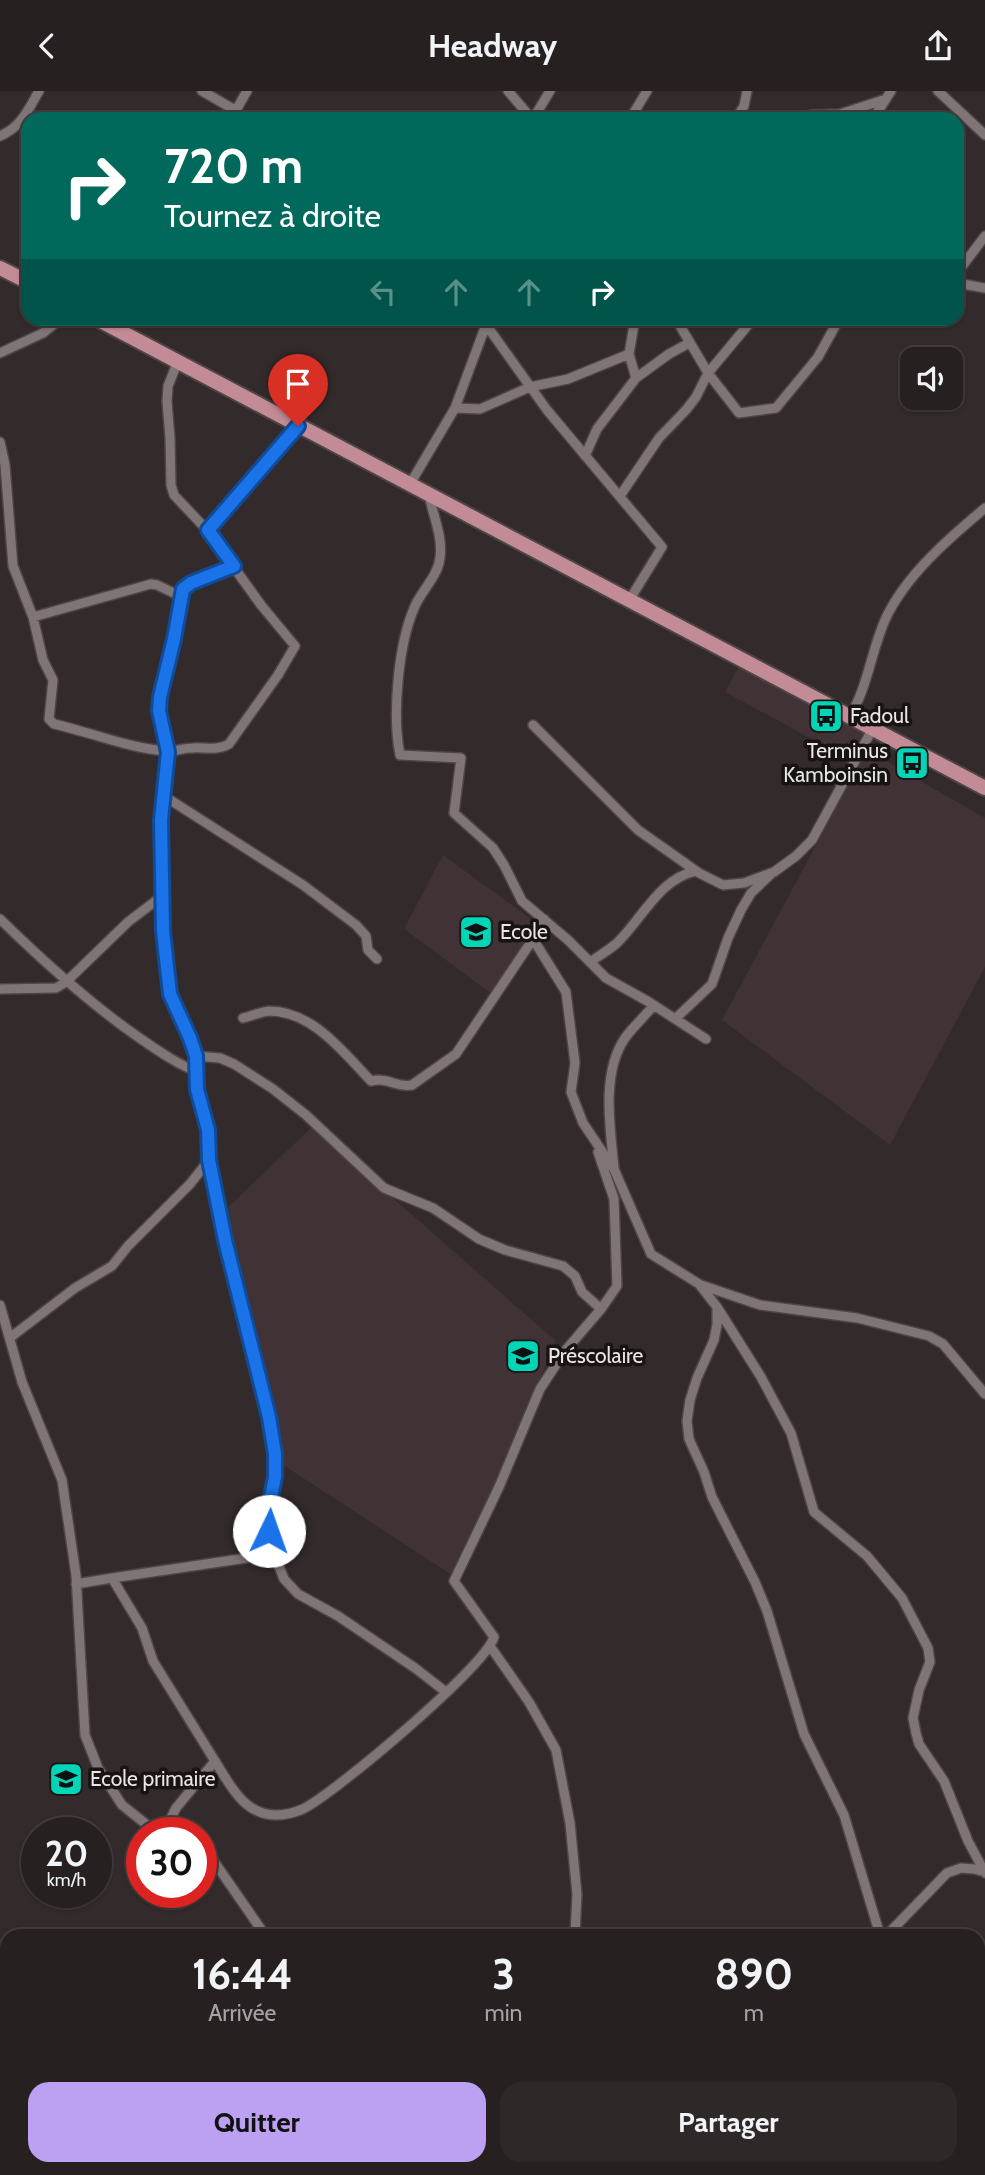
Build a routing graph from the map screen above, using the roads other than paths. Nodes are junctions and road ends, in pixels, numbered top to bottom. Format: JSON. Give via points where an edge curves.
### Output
{"nodes":[{"id":1,"x":39,"y":91,"type":"edge"},
{"id":2,"x":201,"y":91,"type":"edge"},
{"id":3,"x":247,"y":91,"type":"edge"},
{"id":4,"x":508,"y":91,"type":"edge"},
{"id":5,"x":550,"y":91,"type":"edge"},
{"id":6,"x":647,"y":91,"type":"edge"},
{"id":7,"x":747,"y":91,"type":"edge"},
{"id":8,"x":938,"y":91,"type":"edge"},
{"id":9,"x":888,"y":95,"type":"edge"},
{"id":10,"x":28,"y":112,"type":"edge"},
{"id":11,"x":229,"y":112,"type":"edge"},
{"id":12,"x":235,"y":112,"type":"edge"},
{"id":13,"x":527,"y":112,"type":"edge"},
{"id":14,"x":537,"y":112,"type":"edge"},
{"id":15,"x":634,"y":112,"type":"edge"},
{"id":16,"x":741,"y":112,"type":"edge"},
{"id":17,"x":845,"y":112,"type":"edge"},
{"id":18,"x":877,"y":112,"type":"edge"},
{"id":19,"x":960,"y":112,"type":"edge"},
{"id":20,"x":964,"y":115,"type":"edge"},
{"id":21,"x":21,"y":122,"type":"edge"},
{"id":22,"x":985,"y":135,"type":"edge"},
{"id":23,"x":0,"y":136,"type":"edge"},
{"id":24,"x":985,"y":236,"type":"edge"},
{"id":25,"x":964,"y":264,"type":"edge"},
{"id":26,"x":0,"y":268,"type":"edge"},
{"id":27,"x":21,"y":278,"type":"edge"},
{"id":28,"x":964,"y":284,"type":"edge"},
{"id":29,"x":985,"y":288,"type":"edge"},
{"id":30,"x":52,"y":326,"type":"edge"},
{"id":31,"x":122,"y":326,"type":"edge"},
{"id":32,"x":483,"y":326,"type":"edge"},
{"id":33,"x":489,"y":326,"type":"edge"},
{"id":34,"x":634,"y":326,"type":"edge"},
{"id":35,"x":680,"y":326,"type":"edge"},
{"id":36,"x":747,"y":326,"type":"edge"},
{"id":37,"x":835,"y":326,"type":"edge"},
{"id":38,"x":689,"y":343,"type":"junction"},
{"id":39,"x":0,"y":353,"type":"edge"},
{"id":40,"x":629,"y":354,"type":"junction"},
{"id":41,"x":178,"y":361,"type":"junction"},
{"id":42,"x":708,"y":373,"type":"junction"},
{"id":43,"x":636,"y":378,"type":"junction"},
{"id":44,"x":530,"y":387,"type":"junction"},
{"id":45,"x":454,"y":408,"type":"junction"},
{"id":46,"x":298,"y":426,"type":"junction"},
{"id":47,"x":0,"y":442,"type":"edge"},
{"id":48,"x":585,"y":456,"type":"junction"},
{"id":49,"x":410,"y":484,"type":"junction"},
{"id":50,"x":429,"y":495,"type":"junction"},
{"id":51,"x":620,"y":496,"type":"junction"},
{"id":52,"x":985,"y":508,"type":"edge"},
{"id":53,"x":208,"y":530,"type":"junction"},
{"id":54,"x":234,"y":566,"type":"junction"},
{"id":55,"x":180,"y":596,"type":"junction"},
{"id":56,"x":630,"y":599,"type":"junction"},
{"id":57,"x":33,"y":617,"type":"junction"},
{"id":58,"x":850,"y":716,"type":"junction"},
{"id":59,"x":534,"y":725,"type":"dead end"},
{"id":60,"x":873,"y":728,"type":"junction"},
{"id":61,"x":168,"y":752,"type":"junction"},
{"id":62,"x":985,"y":788,"type":"edge"},
{"id":63,"x":164,"y":796,"type":"junction"},
{"id":64,"x":696,"y":871,"type":"junction"},
{"id":65,"x":774,"y":872,"type":"junction"},
{"id":66,"x":162,"y":897,"type":"junction"},
{"id":67,"x":0,"y":919,"type":"edge"},
{"id":68,"x":544,"y":919,"type":"junction"},
{"id":69,"x":533,"y":939,"type":"junction"},
{"id":70,"x":377,"y":959,"type":"dead end"},
{"id":71,"x":590,"y":962,"type":"junction"},
{"id":72,"x":66,"y":982,"type":"junction"},
{"id":73,"x":0,"y":989,"type":"edge"},
{"id":74,"x":654,"y":1005,"type":"junction"},
{"id":75,"x":243,"y":1018,"type":"dead end"},
{"id":76,"x":675,"y":1019,"type":"junction"},
{"id":77,"x":706,"y":1039,"type":"dead end"},
{"id":78,"x":196,"y":1056,"type":"junction"},
{"id":79,"x":198,"y":1072,"type":"junction"},
{"id":80,"x":595,"y":1143,"type":"junction"},
{"id":81,"x":209,"y":1160,"type":"junction"},
{"id":82,"x":614,"y":1169,"type":"junction"},
{"id":83,"x":699,"y":1285,"type":"junction"},
{"id":84,"x":0,"y":1305,"type":"edge"},
{"id":85,"x":717,"y":1307,"type":"junction"},
{"id":86,"x":601,"y":1309,"type":"junction"},
{"id":87,"x":3,"y":1323,"type":"edge"},
{"id":88,"x":11,"y":1338,"type":"junction"},
{"id":89,"x":985,"y":1394,"type":"edge"},
{"id":90,"x":274,"y":1554,"type":"junction"},
{"id":91,"x":112,"y":1578,"type":"junction"},
{"id":92,"x":76,"y":1584,"type":"junction"},
{"id":93,"x":490,"y":1646,"type":"junction"},
{"id":94,"x":446,"y":1692,"type":"junction"},
{"id":95,"x":215,"y":1761,"type":"junction"},
{"id":96,"x":137,"y":1817,"type":"edge"},
{"id":97,"x":172,"y":1817,"type":"edge"},
{"id":98,"x":217,"y":1866,"type":"edge"},
{"id":99,"x":985,"y":1873,"type":"edge"},
{"id":100,"x":261,"y":1929,"type":"edge"},
{"id":101,"x":575,"y":1929,"type":"edge"},
{"id":102,"x":878,"y":1929,"type":"edge"},
{"id":103,"x":893,"y":1929,"type":"edge"}],
"edges":[{"from":1,"to":10,"type":"street"},
{"from":2,"to":11,"type":"street"},
{"from":3,"to":12,"type":"street"},
{"from":4,"to":13,"type":"street"},
{"from":5,"to":14,"type":"street"},
{"from":6,"to":15,"type":"street"},
{"from":7,"to":16,"type":"street"},
{"from":8,"to":19,"type":"street"},
{"from":9,"to":17,"type":"street"},
{"from":9,"to":18,"type":"street"},
{"from":20,"to":22,"type":"street"},
{"from":21,"to":23,"type":"street"},
{"from":24,"to":25,"type":"street"},
{"from":26,"to":27,"type":"main road"},
{"from":28,"to":29,"type":"street"},
{"from":30,"to":39,"type":"street"},
{"from":31,"to":41,"type":"main road"},
{"from":32,"to":45,"type":"street"},
{"from":33,"to":44,"type":"street"},
{"from":34,"to":40,"type":"street"},
{"from":35,"to":38,"type":"street"},
{"from":36,"to":42,"type":"street"},
{"from":37,"to":42,"type":"street","via":[[818,357],[776,408],[739,413]]},
{"from":38,"to":42,"type":"street"},
{"from":38,"to":43,"type":"street"},
{"from":40,"to":43,"type":"street"},
{"from":40,"to":44,"type":"street","via":[[568,379]]},
{"from":41,"to":46,"type":"main road"},
{"from":41,"to":53,"type":"street","via":[[167,402],[171,485],[174,495]]},
{"from":42,"to":51,"type":"street","via":[[696,397],[659,438]]},
{"from":43,"to":48,"type":"street","via":[[597,429]]},
{"from":44,"to":45,"type":"street","via":[[480,409]]},
{"from":44,"to":48,"type":"street"},
{"from":45,"to":49,"type":"street"},
{"from":46,"to":49,"type":"main road"},
{"from":46,"to":53,"type":"street"},
{"from":47,"to":57,"type":"street","via":[[13,566]]},
{"from":48,"to":51,"type":"street"},
{"from":49,"to":50,"type":"main road"},
{"from":50,"to":56,"type":"main road"},
{"from":50,"to":68,"type":"street","via":[[439,531],[440,560],[417,602],[402,650],[396,736],[400,755],[461,758],[454,813],[493,848],[522,901]]},
{"from":51,"to":56,"type":"street","via":[[662,547]]},
{"from":52,"to":58,"type":"street","via":[[907,585],[886,620]]},
{"from":53,"to":54,"type":"street"},
{"from":54,"to":55,"type":"street","via":[[191,583]]},
{"from":54,"to":61,"type":"street","via":[[295,646],[229,744]]},
{"from":55,"to":57,"type":"street","via":[[151,584]]},
{"from":55,"to":61,"type":"street","via":[[160,697]]},
{"from":56,"to":58,"type":"main road"},
{"from":57,"to":61,"type":"street","via":[[38,646],[52,680],[49,719]]},
{"from":58,"to":60,"type":"main road"},
{"from":59,"to":64,"type":"street","via":[[638,830]]},
{"from":60,"to":62,"type":"main road"},
{"from":60,"to":65,"type":"street","via":[[813,840]]},
{"from":61,"to":63,"type":"street"},
{"from":63,"to":66,"type":"street"},
{"from":63,"to":70,"type":"street","via":[[303,885],[356,925]]},
{"from":64,"to":65,"type":"street","via":[[723,885]]},
{"from":64,"to":71,"type":"street","via":[[679,876],[616,944]]},
{"from":65,"to":76,"type":"street","via":[[751,893],[741,910],[712,984]]},
{"from":66,"to":72,"type":"street","via":[[128,922]]},
{"from":66,"to":78,"type":"street","via":[[170,994]]},
{"from":67,"to":72,"type":"street"},
{"from":68,"to":69,"type":"street"},
{"from":68,"to":71,"type":"street"},
{"from":69,"to":75,"type":"street","via":[[456,1054],[407,1087],[383,1079],[371,1081],[320,1030],[299,1019],[268,1011]]},
{"from":69,"to":80,"type":"street","via":[[566,992],[575,1063],[571,1092]]},
{"from":71,"to":74,"type":"street","via":[[606,978]]},
{"from":72,"to":73,"type":"street","via":[[55,988]]},
{"from":72,"to":79,"type":"street","via":[[157,1051]]},
{"from":74,"to":76,"type":"street"},
{"from":74,"to":82,"type":"street","via":[[624,1039],[613,1066],[608,1108]]},
{"from":76,"to":77,"type":"street"},
{"from":78,"to":79,"type":"street"},
{"from":78,"to":86,"type":"street","via":[[234,1063],[273,1089],[384,1188],[433,1207],[479,1239],[563,1266]]},
{"from":79,"to":81,"type":"street"},
{"from":80,"to":82,"type":"street"},
{"from":80,"to":86,"type":"street","via":[[614,1199],[617,1249],[617,1286]]},
{"from":81,"to":88,"type":"street","via":[[111,1266]]},
{"from":81,"to":90,"type":"street","via":[[269,1417],[275,1477],[267,1516]]},
{"from":82,"to":83,"type":"street","via":[[651,1254]]},
{"from":83,"to":85,"type":"street"},
{"from":83,"to":89,"type":"street","via":[[760,1305],[857,1318],[929,1336],[943,1344]]},
{"from":84,"to":87,"type":"street"},
{"from":85,"to":99,"type":"street","via":[[792,1433],[814,1512],[867,1556],[902,1598],[928,1648],[930,1662],[913,1718],[916,1733],[944,1781]]},
{"from":85,"to":102,"type":"street","via":[[714,1340],[690,1400],[689,1439],[767,1611],[804,1734],[844,1815]]},
{"from":86,"to":93,"type":"street","via":[[540,1389],[454,1581],[488,1625],[494,1637]]},
{"from":87,"to":88,"type":"street"},
{"from":88,"to":92,"type":"street","via":[[22,1383],[62,1480]]},
{"from":90,"to":91,"type":"street"},
{"from":90,"to":94,"type":"street","via":[[284,1579],[298,1594],[338,1616]]},
{"from":91,"to":92,"type":"street"},
{"from":91,"to":95,"type":"street","via":[[142,1628],[153,1661]]},
{"from":92,"to":96,"type":"street","via":[[85,1735],[98,1768],[122,1805]]},
{"from":93,"to":94,"type":"street"},
{"from":93,"to":101,"type":"street","via":[[556,1750],[570,1823]]},
{"from":94,"to":95,"type":"street","via":[[302,1810],[277,1815],[253,1810],[235,1793]]},
{"from":95,"to":97,"type":"street"},
{"from":98,"to":100,"type":"street"},
{"from":99,"to":103,"type":"street","via":[[974,1868],[947,1873]]}]}
